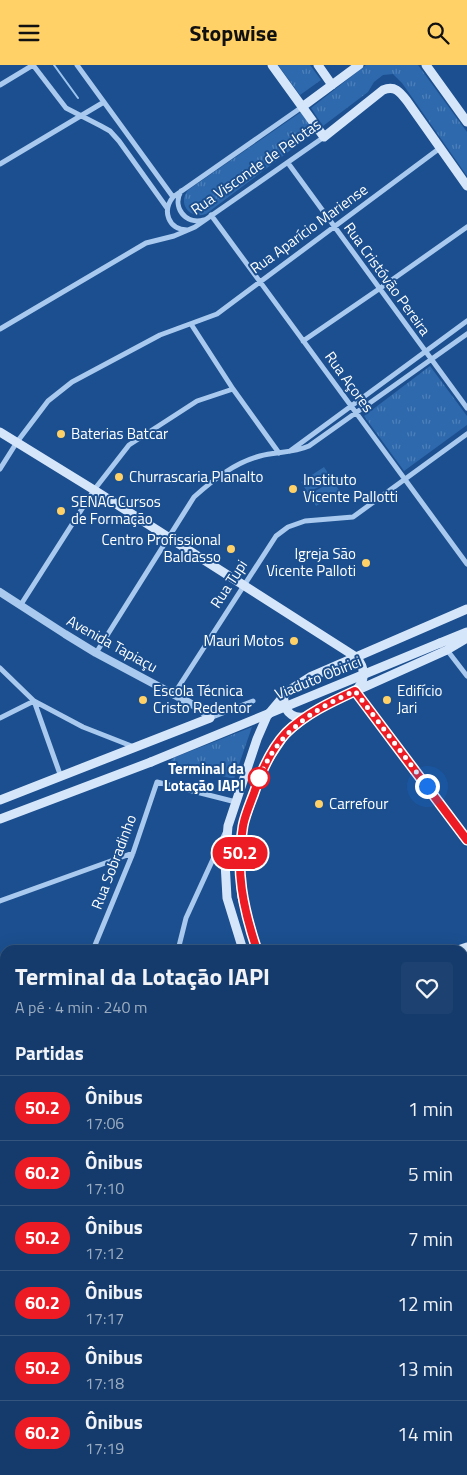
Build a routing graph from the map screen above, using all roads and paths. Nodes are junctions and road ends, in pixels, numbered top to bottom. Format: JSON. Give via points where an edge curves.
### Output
{"nodes":[{"id":1,"x":33,"y":65,"type":"edge"},
{"id":2,"x":77,"y":65,"type":"edge"},
{"id":3,"x":272,"y":65,"type":"edge"},
{"id":4,"x":318,"y":65,"type":"edge"},
{"id":5,"x":359,"y":65,"type":"edge"},
{"id":6,"x":426,"y":65,"type":"edge"},
{"id":7,"x":0,"y":85,"type":"edge"},
{"id":8,"x":332,"y":85,"type":"junction"},
{"id":9,"x":104,"y":102,"type":"junction"},
{"id":10,"x":302,"y":107,"type":"junction"},
{"id":11,"x":80,"y":116,"type":"junction"},
{"id":12,"x":467,"y":122,"type":"edge"},
{"id":13,"x":324,"y":137,"type":"junction"},
{"id":14,"x":440,"y":148,"type":"junction"},
{"id":15,"x":288,"y":163,"type":"junction"},
{"id":16,"x":0,"y":164,"type":"edge"},
{"id":17,"x":467,"y":186,"type":"edge"},
{"id":18,"x":183,"y":189,"type":"junction"},
{"id":19,"x":172,"y":197,"type":"junction"},
{"id":20,"x":167,"y":208,"type":"junction"},
{"id":21,"x":211,"y":215,"type":"junction"},
{"id":22,"x":206,"y":219,"type":"junction"},
{"id":23,"x":333,"y":226,"type":"junction"},
{"id":24,"x":467,"y":227,"type":"edge"},
{"id":25,"x":190,"y":229,"type":"junction"},
{"id":26,"x":259,"y":281,"type":"junction"},
{"id":27,"x":379,"y":289,"type":"junction"},
{"id":28,"x":467,"y":321,"type":"edge"},
{"id":29,"x":191,"y":325,"type":"junction"},
{"id":30,"x":0,"y":329,"type":"edge"},
{"id":31,"x":467,"y":334,"type":"edge"},
{"id":32,"x":303,"y":341,"type":"junction"},
{"id":33,"x":425,"y":352,"type":"junction"},
{"id":34,"x":431,"y":360,"type":"junction"},
{"id":35,"x":233,"y":389,"type":"junction"},
{"id":36,"x":351,"y":407,"type":"junction"},
{"id":37,"x":467,"y":408,"type":"edge"},
{"id":38,"x":356,"y":414,"type":"junction"},
{"id":39,"x":0,"y":432,"type":"edge"},
{"id":40,"x":467,"y":434,"type":"edge"},
{"id":41,"x":17,"y":442,"type":"junction"},
{"id":42,"x":288,"y":452,"type":"junction"},
{"id":43,"x":279,"y":453,"type":"junction"},
{"id":44,"x":0,"y":469,"type":"edge"},
{"id":45,"x":406,"y":480,"type":"junction"},
{"id":46,"x":94,"y":490,"type":"junction"},
{"id":47,"x":169,"y":538,"type":"junction"},
{"id":48,"x":467,"y":564,"type":"edge"},
{"id":49,"x":244,"y":585,"type":"junction"},
{"id":50,"x":0,"y":592,"type":"edge"},
{"id":51,"x":20,"y":606,"type":"junction"},
{"id":52,"x":467,"y":609,"type":"edge"},
{"id":53,"x":467,"y":632,"type":"edge"},
{"id":54,"x":467,"y":638,"type":"edge"},
{"id":55,"x":447,"y":650,"type":"junction"},
{"id":56,"x":96,"y":653,"type":"junction"},
{"id":57,"x":356,"y":657,"type":"junction"},
{"id":58,"x":0,"y":668,"type":"edge"},
{"id":59,"x":467,"y":676,"type":"edge"},
{"id":60,"x":288,"y":691,"type":"junction"},
{"id":61,"x":355,"y":691,"type":"junction"},
{"id":62,"x":174,"y":694,"type":"junction"},
{"id":63,"x":34,"y":701,"type":"junction"},
{"id":64,"x":253,"y":701,"type":"dead end"},
{"id":65,"x":308,"y":716,"type":"junction"},
{"id":66,"x":0,"y":718,"type":"edge"},
{"id":67,"x":210,"y":719,"type":"junction"},
{"id":68,"x":137,"y":748,"type":"junction"},
{"id":69,"x":61,"y":777,"type":"junction"},
{"id":70,"x":0,"y":800,"type":"edge"},
{"id":71,"x":236,"y":802,"type":"junction"},
{"id":72,"x":0,"y":819,"type":"edge"},
{"id":73,"x":228,"y":826,"type":"junction"},
{"id":74,"x":467,"y":840,"type":"edge"},
{"id":75,"x":133,"y":853,"type":"junction"},
{"id":76,"x":0,"y":901,"type":"edge"},
{"id":77,"x":95,"y":945,"type":"edge"},
{"id":78,"x":179,"y":945,"type":"edge"},
{"id":79,"x":241,"y":945,"type":"edge"},
{"id":80,"x":256,"y":945,"type":"edge"}],
"edges":[{"from":1,"to":7,"type":"street"},
{"from":1,"to":11,"type":"street","via":[[66,108]]},
{"from":2,"to":9,"type":"street"},
{"from":3,"to":10,"type":"main road"},
{"from":4,"to":8,"type":"main road"},
{"from":5,"to":8,"type":"main road","name":"Rua Visconde de Pelotas"},
{"from":6,"to":12,"type":"main road"},
{"from":8,"to":10,"type":"main road","name":"Rua Visconde de Pelotas"},
{"from":9,"to":11,"type":"street"},
{"from":9,"to":19,"type":"street"},
{"from":10,"to":13,"type":"main road"},
{"from":10,"to":18,"type":"street","name":"Rua Visconde de Pelotas"},
{"from":11,"to":16,"type":"street"},
{"from":11,"to":20,"type":"street","via":[[102,126],[119,141]]},
{"from":13,"to":14,"type":"main road","name":"Rua Visconde de Pelotas","via":[[389,88],[400,93]]},
{"from":13,"to":15,"type":"street","name":"Rua Visconde de Pelotas"},
{"from":14,"to":17,"type":"main road"},
{"from":14,"to":23,"type":"street","name":"Rua Aparício Mariense"},
{"from":15,"to":21,"type":"street","name":"Rua Visconde de Pelotas"},
{"from":15,"to":23,"type":"street","name":"Rua Cristóvão Pereira"},
{"from":18,"to":19,"type":"street","name":"Rua Visconde de Pelotas"},
{"from":18,"to":22,"type":"street","via":[[178,199],[180,211],[188,219]]},
{"from":19,"to":20,"type":"street"},
{"from":20,"to":25,"type":"street","via":[[173,225]]},
{"from":21,"to":22,"type":"street","name":"Rua Visconde de Pelotas"},
{"from":21,"to":26,"type":"street","name":"Rua Açores"},
{"from":22,"to":25,"type":"street","name":"Rua Visconde de Pelotas"},
{"from":23,"to":26,"type":"street","name":"Rua Aparício Mariense"},
{"from":23,"to":27,"type":"street","name":"Rua Cristóvão Pereira"},
{"from":24,"to":27,"type":"street"},
{"from":25,"to":30,"type":"street","name":"Rua Visconde de Pelotas","via":[[146,243]]},
{"from":26,"to":29,"type":"street","name":"Rua Aparício Mariense","via":[[217,313]]},
{"from":26,"to":32,"type":"street","name":"Rua Açores"},
{"from":27,"to":32,"type":"street"},
{"from":27,"to":33,"type":"street","name":"Rua Cristóvão Pereira"},
{"from":28,"to":33,"type":"street"},
{"from":29,"to":35,"type":"street"},
{"from":29,"to":41,"type":"street","name":"Rua Aparício Mariense","via":[[160,335],[72,382],[48,401]]},
{"from":31,"to":34,"type":"street"},
{"from":32,"to":36,"type":"street","name":"Rua Açores"},
{"from":33,"to":34,"type":"street","name":"Rua Cristóvão Pereira"},
{"from":33,"to":36,"type":"street"},
{"from":34,"to":37,"type":"street","name":"Rua Cristóvão Pereira"},
{"from":34,"to":38,"type":"street"},
{"from":35,"to":43,"type":"street"},
{"from":35,"to":46,"type":"street","via":[[197,401],[136,439],[122,452]]},
{"from":36,"to":38,"type":"street","name":"Rua Açores"},
{"from":36,"to":42,"type":"street"},
{"from":38,"to":42,"type":"street","via":[[309,446]]},
{"from":38,"to":45,"type":"street","name":"Rua Açores"},
{"from":39,"to":41,"type":"main road"},
{"from":40,"to":45,"type":"street","name":"Rua Tupi"},
{"from":41,"to":44,"type":"street","name":"Rua Aparício Mariense"},
{"from":41,"to":46,"type":"main road"},
{"from":42,"to":43,"type":"street"},
{"from":43,"to":47,"type":"street","via":[[244,462],[214,480],[194,497]]},
{"from":45,"to":48,"type":"street","name":"Rua Açores"},
{"from":45,"to":49,"type":"street","name":"Rua Tupi","via":[[353,517],[305,521],[288,527],[276,536]]},
{"from":46,"to":47,"type":"main road"},
{"from":46,"to":51,"type":"street"},
{"from":47,"to":49,"type":"main road"},
{"from":47,"to":56,"type":"street"},
{"from":49,"to":57,"type":"main road"},
{"from":49,"to":62,"type":"street","name":"Rua Tupi"},
{"from":50,"to":51,"type":"street","name":"Avenida Tapiaçu"},
{"from":51,"to":56,"type":"street","name":"Avenida Tapiaçu"},
{"from":52,"to":57,"type":"main road"},
{"from":53,"to":72,"type":"main road","name":"Viaduto Obirici","bridge":true},
{"from":54,"to":55,"type":"main road"},
{"from":55,"to":59,"type":"street"},
{"from":55,"to":61,"type":"main road"},
{"from":56,"to":62,"type":"street","name":"Avenida Tapiaçu"},
{"from":57,"to":60,"type":"main road","via":[[310,677]]},
{"from":57,"to":61,"type":"main road","via":[[364,675]]},
{"from":58,"to":63,"type":"street"},
{"from":60,"to":65,"type":"main road","via":[[284,700],[286,710],[294,717]]},
{"from":60,"to":71,"type":"main road","via":[[267,716]]},
{"from":61,"to":65,"type":"main road"},
{"from":61,"to":74,"type":"street"},
{"from":62,"to":67,"type":"street","name":"Avenida Tapiaçu","via":[[199,708]]},
{"from":63,"to":66,"type":"street"},
{"from":63,"to":68,"type":"street","via":[[83,727]]},
{"from":63,"to":69,"type":"street"},
{"from":64,"to":67,"type":"street"},
{"from":65,"to":80,"type":"main road","via":[[286,733],[262,768],[243,825],[239,860],[242,897]]},
{"from":67,"to":68,"type":"main road"},
{"from":68,"to":69,"type":"main road"},
{"from":69,"to":70,"type":"main road"},
{"from":71,"to":73,"type":"main road"},
{"from":71,"to":75,"type":"street","name":"Rua Sobradinho","via":[[157,782]]},
{"from":73,"to":78,"type":"street","via":[[186,918]]},
{"from":73,"to":79,"type":"main road","via":[[227,898]]},
{"from":75,"to":76,"type":"street"},
{"from":75,"to":77,"type":"street","name":"Rua Sobradinho"}]}
